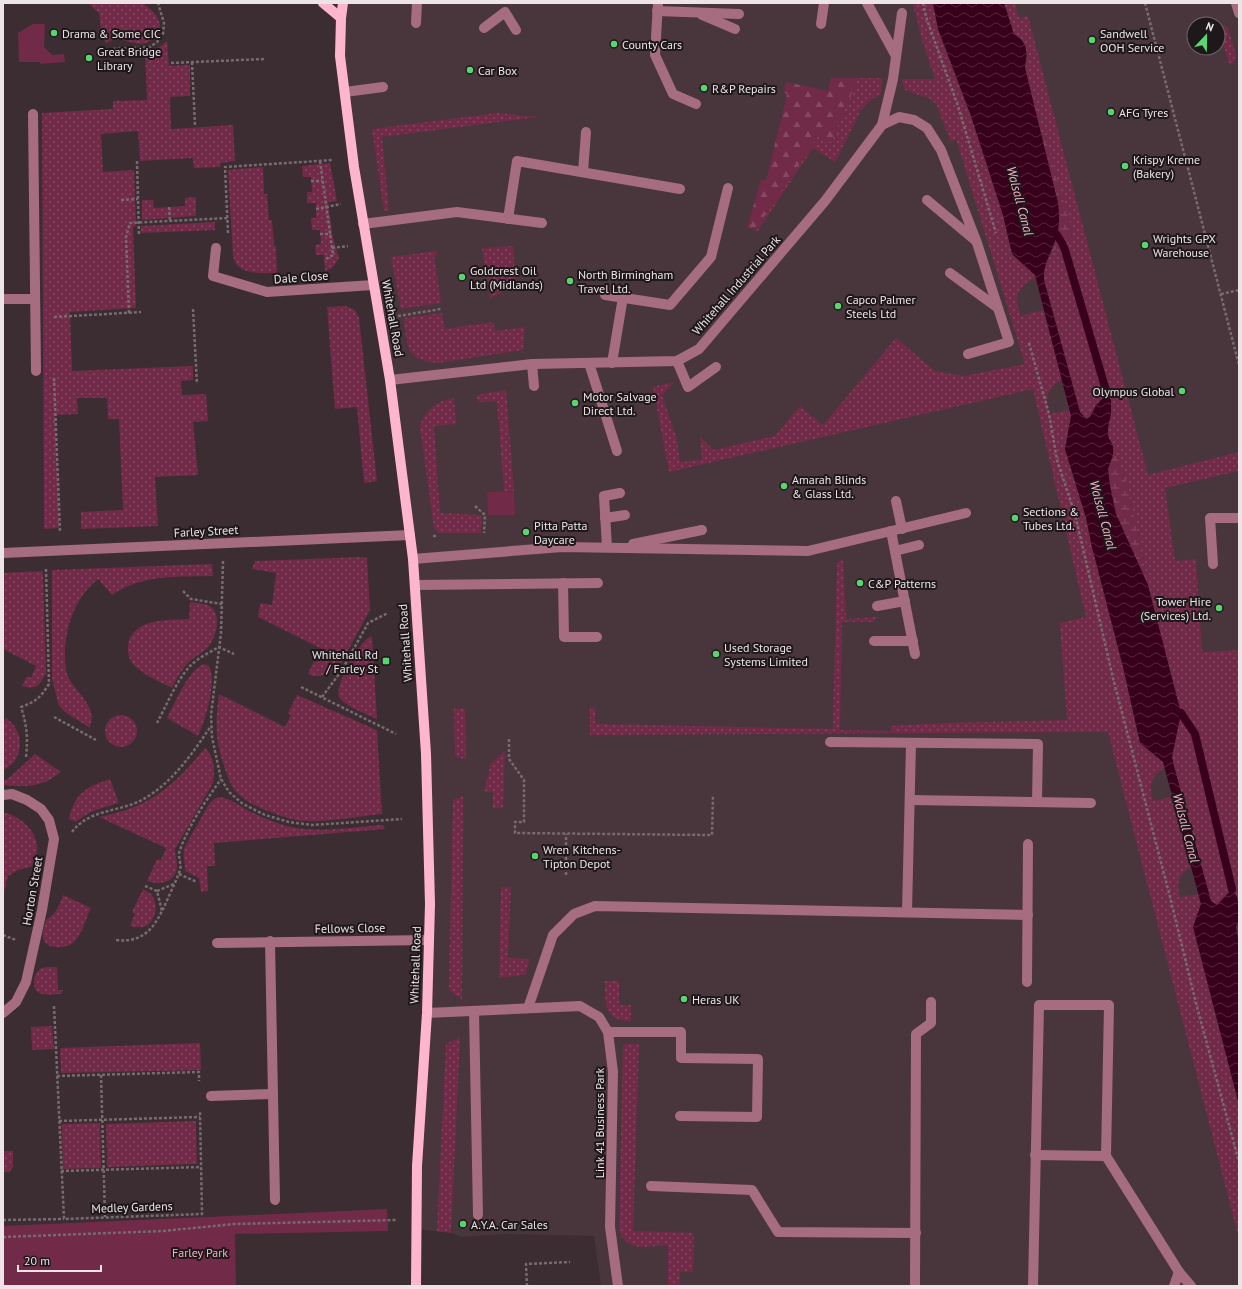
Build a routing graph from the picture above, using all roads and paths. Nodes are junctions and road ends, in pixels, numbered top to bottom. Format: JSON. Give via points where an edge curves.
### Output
{"nodes":[{"id":1,"x":158,"y":3,"type":"edge"},
{"id":2,"x":322,"y":3,"type":"edge"},
{"id":3,"x":343,"y":3,"type":"edge"},
{"id":4,"x":417,"y":3,"type":"edge"},
{"id":5,"x":824,"y":3,"type":"edge"},
{"id":6,"x":867,"y":3,"type":"edge"},
{"id":7,"x":923,"y":3,"type":"edge"},
{"id":8,"x":1145,"y":3,"type":"edge"},
{"id":9,"x":1236,"y":3,"type":"edge"},
{"id":10,"x":505,"y":7,"type":"edge"},
{"id":11,"x":657,"y":7,"type":"edge"},
{"id":12,"x":902,"y":12,"type":"dead end"},
{"id":13,"x":696,"y":13,"type":"junction"},
{"id":14,"x":1239,"y":13,"type":"edge"},
{"id":15,"x":738,"y":14,"type":"dead end"},
{"id":16,"x":341,"y":18,"type":"junction"},
{"id":17,"x":416,"y":22,"type":"dead end"},
{"id":18,"x":821,"y":24,"type":"dead end"},
{"id":19,"x":484,"y":28,"type":"dead end"},
{"id":20,"x":735,"y":29,"type":"dead end"},
{"id":21,"x":516,"y":30,"type":"dead end"},
{"id":22,"x":113,"y":49,"type":"dead end"},
{"id":23,"x":896,"y":56,"type":"junction"},
{"id":24,"x":264,"y":59,"type":"dead end"},
{"id":25,"x":192,"y":62,"type":"junction"},
{"id":26,"x":171,"y":63,"type":"dead end"},
{"id":27,"x":384,"y":87,"type":"dead end"},
{"id":28,"x":345,"y":92,"type":"junction"},
{"id":29,"x":696,"y":104,"type":"dead end"},
{"id":30,"x":33,"y":114,"type":"dead end"},
{"id":31,"x":195,"y":124,"type":"dead end"},
{"id":32,"x":882,"y":125,"type":"junction"},
{"id":33,"x":586,"y":132,"type":"dead end"},
{"id":34,"x":338,"y":160,"type":"dead end"},
{"id":35,"x":137,"y":161,"type":"dead end"},
{"id":36,"x":320,"y":161,"type":"junction"},
{"id":37,"x":583,"y":172,"type":"junction"},
{"id":38,"x":311,"y":181,"type":"dead end"},
{"id":39,"x":322,"y":181,"type":"junction"},
{"id":40,"x":728,"y":188,"type":"dead end"},
{"id":41,"x":680,"y":189,"type":"dead end"},
{"id":42,"x":138,"y":199,"type":"junction"},
{"id":43,"x":121,"y":200,"type":"dead end"},
{"id":44,"x":927,"y":200,"type":"dead end"},
{"id":45,"x":344,"y":204,"type":"dead end"},
{"id":46,"x":326,"y":206,"type":"junction"},
{"id":47,"x":169,"y":207,"type":"dead end"},
{"id":48,"x":316,"y":209,"type":"dead end"},
{"id":49,"x":228,"y":218,"type":"junction"},
{"id":50,"x":508,"y":219,"type":"junction"},
{"id":51,"x":170,"y":221,"type":"junction"},
{"id":52,"x":139,"y":222,"type":"junction"},
{"id":53,"x":542,"y":223,"type":"dead end"},
{"id":54,"x":363,"y":224,"type":"junction"},
{"id":55,"x":228,"y":233,"type":"dead end"},
{"id":56,"x":320,"y":234,"type":"dead end"},
{"id":57,"x":330,"y":234,"type":"junction"},
{"id":58,"x":996,"y":234,"type":"dead end"},
{"id":59,"x":139,"y":236,"type":"dead end"},
{"id":60,"x":978,"y":243,"type":"junction"},
{"id":61,"x":350,"y":245,"type":"dead end"},
{"id":62,"x":216,"y":248,"type":"dead end"},
{"id":63,"x":332,"y":248,"type":"junction"},
{"id":64,"x":324,"y":260,"type":"dead end"},
{"id":65,"x":950,"y":273,"type":"dead end"},
{"id":66,"x":373,"y":285,"type":"junction"},
{"id":67,"x":1239,"y":290,"type":"edge"},
{"id":68,"x":1221,"y":294,"type":"junction"},
{"id":69,"x":605,"y":295,"type":"dead end"},
{"id":70,"x":623,"y":297,"type":"junction"},
{"id":71,"x":3,"y":299,"type":"edge"},
{"id":72,"x":35,"y":299,"type":"junction"},
{"id":73,"x":998,"y":308,"type":"junction"},
{"id":74,"x":193,"y":309,"type":"dead end"},
{"id":75,"x":441,"y":309,"type":"dead end"},
{"id":76,"x":129,"y":312,"type":"junction"},
{"id":77,"x":141,"y":312,"type":"dead end"},
{"id":78,"x":397,"y":316,"type":"dead end"},
{"id":79,"x":52,"y":317,"type":"dead end"},
{"id":80,"x":1029,"y":342,"type":"dead end"},
{"id":81,"x":968,"y":354,"type":"dead end"},
{"id":82,"x":677,"y":361,"type":"junction"},
{"id":83,"x":590,"y":363,"type":"junction"},
{"id":84,"x":612,"y":363,"type":"junction"},
{"id":85,"x":532,"y":364,"type":"junction"},
{"id":86,"x":1239,"y":365,"type":"edge"},
{"id":87,"x":716,"y":367,"type":"dead end"},
{"id":88,"x":36,"y":370,"type":"dead end"},
{"id":89,"x":54,"y":377,"type":"dead end"},
{"id":90,"x":390,"y":380,"type":"junction"},
{"id":91,"x":197,"y":384,"type":"dead end"},
{"id":92,"x":534,"y":386,"type":"dead end"},
{"id":93,"x":617,"y":451,"type":"dead end"},
{"id":94,"x":620,"y":493,"type":"dead end"},
{"id":95,"x":896,"y":501,"type":"dead end"},
{"id":96,"x":475,"y":506,"type":"dead end"},
{"id":97,"x":966,"y":513,"type":"dead end"},
{"id":98,"x":625,"y":515,"type":"dead end"},
{"id":99,"x":605,"y":518,"type":"junction"},
{"id":100,"x":1239,"y":518,"type":"edge"},
{"id":101,"x":902,"y":529,"type":"junction"},
{"id":102,"x":702,"y":530,"type":"dead end"},
{"id":103,"x":892,"y":531,"type":"junction"},
{"id":104,"x":60,"y":534,"type":"dead end"},
{"id":105,"x":410,"y":535,"type":"junction"},
{"id":106,"x":432,"y":536,"type":"dead end"},
{"id":107,"x":440,"y":536,"type":"dead end"},
{"id":108,"x":484,"y":536,"type":"dead end"},
{"id":109,"x":919,"y":545,"type":"dead end"},
{"id":110,"x":611,"y":548,"type":"junction"},
{"id":111,"x":896,"y":551,"type":"junction"},
{"id":112,"x":3,"y":553,"type":"edge"},
{"id":113,"x":223,"y":558,"type":"dead end"},
{"id":114,"x":413,"y":559,"type":"junction"},
{"id":115,"x":1213,"y":564,"type":"dead end"},
{"id":116,"x":46,"y":567,"type":"dead end"},
{"id":117,"x":563,"y":583,"type":"junction"},
{"id":118,"x":598,"y":583,"type":"dead end"},
{"id":119,"x":415,"y":585,"type":"junction"},
{"id":120,"x":183,"y":591,"type":"dead end"},
{"id":121,"x":905,"y":601,"type":"junction"},
{"id":122,"x":222,"y":604,"type":"junction"},
{"id":123,"x":877,"y":606,"type":"dead end"},
{"id":124,"x":388,"y":612,"type":"dead end"},
{"id":125,"x":597,"y":637,"type":"dead end"},
{"id":126,"x":874,"y":641,"type":"dead end"},
{"id":127,"x":913,"y":641,"type":"junction"},
{"id":128,"x":220,"y":647,"type":"junction"},
{"id":129,"x":234,"y":654,"type":"dead end"},
{"id":130,"x":915,"y":654,"type":"dead end"},
{"id":131,"x":301,"y":687,"type":"dead end"},
{"id":132,"x":322,"y":697,"type":"junction"},
{"id":133,"x":54,"y":717,"type":"dead end"},
{"id":134,"x":157,"y":723,"type":"dead end"},
{"id":135,"x":212,"y":726,"type":"junction"},
{"id":136,"x":396,"y":734,"type":"dead end"},
{"id":137,"x":509,"y":739,"type":"dead end"},
{"id":138,"x":96,"y":740,"type":"dead end"},
{"id":139,"x":830,"y":742,"type":"dead end"},
{"id":140,"x":911,"y":743,"type":"junction"},
{"id":141,"x":26,"y":757,"type":"dead end"},
{"id":142,"x":221,"y":779,"type":"junction"},
{"id":143,"x":3,"y":795,"type":"edge"},
{"id":144,"x":713,"y":796,"type":"dead end"},
{"id":145,"x":910,"y":800,"type":"junction"},
{"id":146,"x":1037,"y":802,"type":"junction"},
{"id":147,"x":1091,"y":803,"type":"dead end"},
{"id":148,"x":402,"y":819,"type":"dead end"},
{"id":149,"x":70,"y":834,"type":"dead end"},
{"id":150,"x":566,"y":834,"type":"junction"},
{"id":151,"x":1028,"y":844,"type":"dead end"},
{"id":152,"x":178,"y":874,"type":"junction"},
{"id":153,"x":566,"y":875,"type":"dead end"},
{"id":154,"x":197,"y":882,"type":"dead end"},
{"id":155,"x":174,"y":884,"type":"junction"},
{"id":156,"x":145,"y":886,"type":"dead end"},
{"id":157,"x":157,"y":891,"type":"junction"},
{"id":158,"x":162,"y":912,"type":"junction"},
{"id":159,"x":908,"y":912,"type":"junction"},
{"id":160,"x":1028,"y":915,"type":"junction"},
{"id":161,"x":116,"y":940,"type":"dead end"},
{"id":162,"x":429,"y":940,"type":"junction"},
{"id":163,"x":270,"y":942,"type":"junction"},
{"id":164,"x":217,"y":943,"type":"dead end"},
{"id":165,"x":1027,"y":982,"type":"dead end"},
{"id":166,"x":931,"y":1002,"type":"dead end"},
{"id":167,"x":54,"y":1006,"type":"dead end"},
{"id":168,"x":528,"y":1008,"type":"junction"},
{"id":169,"x":474,"y":1011,"type":"junction"},
{"id":170,"x":3,"y":1013,"type":"edge"},
{"id":171,"x":427,"y":1013,"type":"junction"},
{"id":172,"x":608,"y":1032,"type":"junction"},
{"id":173,"x":101,"y":1075,"type":"junction"},
{"id":174,"x":57,"y":1076,"type":"junction"},
{"id":175,"x":199,"y":1087,"type":"dead end"},
{"id":176,"x":273,"y":1094,"type":"junction"},
{"id":177,"x":211,"y":1096,"type":"dead end"},
{"id":178,"x":200,"y":1110,"type":"dead end"},
{"id":179,"x":680,"y":1116,"type":"dead end"},
{"id":180,"x":200,"y":1117,"type":"junction"},
{"id":181,"x":102,"y":1120,"type":"junction"},
{"id":182,"x":59,"y":1121,"type":"junction"},
{"id":183,"x":1035,"y":1155,"type":"junction"},
{"id":184,"x":1106,"y":1156,"type":"junction"},
{"id":185,"x":1239,"y":1162,"type":"edge"},
{"id":186,"x":201,"y":1167,"type":"junction"},
{"id":187,"x":104,"y":1170,"type":"junction"},
{"id":188,"x":61,"y":1172,"type":"junction"},
{"id":189,"x":651,"y":1186,"type":"dead end"},
{"id":190,"x":275,"y":1200,"type":"dead end"},
{"id":191,"x":478,"y":1215,"type":"dead end"},
{"id":192,"x":105,"y":1217,"type":"junction"},
{"id":193,"x":64,"y":1219,"type":"junction"},
{"id":194,"x":415,"y":1219,"type":"junction"},
{"id":195,"x":3,"y":1220,"type":"edge"},
{"id":196,"x":916,"y":1234,"type":"junction"},
{"id":197,"x":3,"y":1237,"type":"edge"},
{"id":198,"x":570,"y":1262,"type":"dead end"},
{"id":199,"x":1179,"y":1272,"type":"junction"},
{"id":200,"x":416,"y":1286,"type":"edge"},
{"id":201,"x":527,"y":1286,"type":"edge"},
{"id":202,"x":618,"y":1286,"type":"edge"},
{"id":203,"x":915,"y":1286,"type":"edge"},
{"id":204,"x":1032,"y":1286,"type":"edge"},
{"id":205,"x":1174,"y":1286,"type":"edge"},
{"id":206,"x":1191,"y":1286,"type":"edge"}],
"edges":[{"from":1,"to":22,"type":"path","via":[[164,23],[163,34],[157,42],[150,47]]},
{"from":2,"to":16,"type":"main road"},
{"from":3,"to":16,"type":"main road","name":"Whitehall Road"},
{"from":4,"to":17,"type":"street"},
{"from":5,"to":18,"type":"street"},
{"from":6,"to":23,"type":"street"},
{"from":7,"to":58,"type":"path","via":[[958,106]]},
{"from":8,"to":68,"type":"path"},
{"from":9,"to":14,"type":"street"},
{"from":10,"to":19,"type":"street"},
{"from":10,"to":21,"type":"street"},
{"from":11,"to":13,"type":"street"},
{"from":11,"to":29,"type":"street","via":[[655,55],[673,94]]},
{"from":12,"to":23,"type":"street","name":"Whitehall Industrial Park"},
{"from":13,"to":15,"type":"street"},
{"from":13,"to":20,"type":"street"},
{"from":16,"to":28,"type":"main road","name":"Whitehall Road","via":[[340,56]]},
{"from":23,"to":32,"type":"street","name":"Whitehall Industrial Park"},
{"from":24,"to":25,"type":"path"},
{"from":25,"to":26,"type":"path"},
{"from":25,"to":31,"type":"path"},
{"from":27,"to":28,"type":"street"},
{"from":28,"to":54,"type":"main road","name":"Whitehall Road"},
{"from":30,"to":72,"type":"street"},
{"from":32,"to":60,"type":"street","via":[[899,117],[914,120],[927,128],[941,150]]},
{"from":32,"to":82,"type":"street","name":"Whitehall Industrial Park","via":[[825,201],[699,348]]},
{"from":33,"to":37,"type":"street"},
{"from":34,"to":36,"type":"path"},
{"from":35,"to":42,"type":"path"},
{"from":36,"to":39,"type":"path"},
{"from":36,"to":49,"type":"path","via":[[225,167]]},
{"from":37,"to":41,"type":"street"},
{"from":37,"to":50,"type":"street","via":[[517,161]]},
{"from":38,"to":39,"type":"path"},
{"from":39,"to":46,"type":"path"},
{"from":40,"to":70,"type":"street","via":[[710,257],[670,305]]},
{"from":42,"to":43,"type":"path"},
{"from":42,"to":52,"type":"path"},
{"from":44,"to":60,"type":"street"},
{"from":45,"to":46,"type":"path"},
{"from":46,"to":48,"type":"path"},
{"from":46,"to":57,"type":"path"},
{"from":47,"to":51,"type":"path"},
{"from":49,"to":51,"type":"path"},
{"from":49,"to":55,"type":"path"},
{"from":50,"to":53,"type":"street"},
{"from":50,"to":54,"type":"street","via":[[457,212]]},
{"from":51,"to":52,"type":"path"},
{"from":52,"to":59,"type":"path"},
{"from":52,"to":76,"type":"path","via":[[130,223],[126,236]]},
{"from":54,"to":66,"type":"main road","name":"Whitehall Road"},
{"from":56,"to":57,"type":"path"},
{"from":57,"to":63,"type":"path"},
{"from":60,"to":73,"type":"street"},
{"from":61,"to":63,"type":"path"},
{"from":62,"to":66,"type":"street","name":"Dale Close","via":[[213,276],[267,292]]},
{"from":63,"to":64,"type":"path","via":[[333,255]]},
{"from":65,"to":73,"type":"street"},
{"from":66,"to":90,"type":"main road","name":"Whitehall Road"},
{"from":67,"to":68,"type":"path"},
{"from":68,"to":86,"type":"path"},
{"from":69,"to":70,"type":"street"},
{"from":70,"to":84,"type":"street"},
{"from":71,"to":72,"type":"street"},
{"from":72,"to":88,"type":"street"},
{"from":73,"to":81,"type":"street","via":[[1009,342]]},
{"from":74,"to":91,"type":"path"},
{"from":75,"to":78,"type":"path"},
{"from":76,"to":77,"type":"path"},
{"from":76,"to":79,"type":"path"},
{"from":80,"to":185,"type":"path","via":[[1049,414],[1057,460],[1075,514],[1113,678],[1197,1007]]},
{"from":82,"to":84,"type":"street","name":"Whitehall Industrial Park"},
{"from":82,"to":87,"type":"street","via":[[688,387]]},
{"from":83,"to":84,"type":"street","name":"Whitehall Industrial Park"},
{"from":83,"to":85,"type":"street","name":"Whitehall Industrial Park"},
{"from":83,"to":93,"type":"street"},
{"from":85,"to":90,"type":"street","name":"Whitehall Industrial Park"},
{"from":85,"to":92,"type":"street"},
{"from":89,"to":104,"type":"path"},
{"from":90,"to":105,"type":"main road","name":"Whitehall Road"},
{"from":94,"to":99,"type":"street","via":[[604,496]]},
{"from":95,"to":101,"type":"street"},
{"from":96,"to":108,"type":"path","via":[[484,515]]},
{"from":97,"to":101,"type":"street"},
{"from":98,"to":99,"type":"street"},
{"from":99,"to":110,"type":"street"},
{"from":100,"to":115,"type":"street","via":[[1210,518]]},
{"from":101,"to":103,"type":"street"},
{"from":102,"to":110,"type":"street"},
{"from":103,"to":110,"type":"street","via":[[808,551]]},
{"from":103,"to":111,"type":"street"},
{"from":105,"to":112,"type":"street","name":"Farley Street"},
{"from":105,"to":114,"type":"main road","name":"Whitehall Road"},
{"from":106,"to":107,"type":"path"},
{"from":109,"to":111,"type":"street"},
{"from":110,"to":114,"type":"street","via":[[562,547]]},
{"from":111,"to":121,"type":"street"},
{"from":113,"to":122,"type":"path"},
{"from":114,"to":119,"type":"main road","name":"Whitehall Road"},
{"from":116,"to":141,"type":"path","via":[[49,684],[35,702],[21,707],[28,737]]},
{"from":117,"to":118,"type":"street"},
{"from":117,"to":119,"type":"street"},
{"from":117,"to":125,"type":"street","via":[[564,637]]},
{"from":119,"to":162,"type":"main road","name":"Whitehall Road","via":[[426,754]]},
{"from":120,"to":122,"type":"path","via":[[191,599]]},
{"from":121,"to":123,"type":"street"},
{"from":121,"to":127,"type":"street"},
{"from":122,"to":128,"type":"path"},
{"from":124,"to":132,"type":"path","via":[[368,623],[342,670]]},
{"from":126,"to":127,"type":"street"},
{"from":127,"to":130,"type":"street"},
{"from":128,"to":129,"type":"path"},
{"from":128,"to":134,"type":"path","via":[[191,665],[181,678]]},
{"from":128,"to":135,"type":"path","via":[[211,715]]},
{"from":131,"to":132,"type":"path"},
{"from":132,"to":136,"type":"path"},
{"from":133,"to":138,"type":"path"},
{"from":135,"to":142,"type":"path"},
{"from":135,"to":149,"type":"path","via":[[192,754],[154,792],[140,801],[98,813]]},
{"from":137,"to":150,"type":"path","via":[[509,759],[524,780],[524,822],[515,822],[514,834]]},
{"from":139,"to":140,"type":"street"},
{"from":140,"to":145,"type":"street"},
{"from":140,"to":146,"type":"street","via":[[1038,744]]},
{"from":142,"to":148,"type":"path","via":[[229,792],[244,804],[265,815],[289,822],[312,825]]},
{"from":142,"to":152,"type":"path","via":[[185,837],[179,852],[181,869]]},
{"from":143,"to":170,"type":"street","name":"Horton Street","via":[[12,794],[41,809],[49,820],[54,839],[26,982],[16,1002]]},
{"from":144,"to":150,"type":"path","via":[[712,836]]},
{"from":145,"to":146,"type":"street"},
{"from":145,"to":159,"type":"street"},
{"from":146,"to":147,"type":"street"},
{"from":150,"to":153,"type":"path"},
{"from":151,"to":160,"type":"street"},
{"from":152,"to":154,"type":"path"},
{"from":152,"to":155,"type":"path"},
{"from":155,"to":157,"type":"path"},
{"from":155,"to":158,"type":"path"},
{"from":156,"to":157,"type":"path"},
{"from":157,"to":158,"type":"path"},
{"from":158,"to":161,"type":"path","via":[[144,935],[133,939]]},
{"from":159,"to":160,"type":"street"},
{"from":159,"to":168,"type":"street","via":[[595,906],[574,914],[553,935]]},
{"from":160,"to":165,"type":"street"},
{"from":162,"to":163,"type":"street","name":"Fellows Close"},
{"from":162,"to":171,"type":"main road","name":"Whitehall Road"},
{"from":163,"to":164,"type":"street","name":"Fellows Close"},
{"from":163,"to":176,"type":"street"},
{"from":166,"to":196,"type":"street","via":[[931,1023],[916,1034]]},
{"from":167,"to":174,"type":"path"},
{"from":168,"to":169,"type":"street","name":"Link 41 Business Park"},
{"from":168,"to":172,"type":"street","name":"Link 41 Business Park","via":[[580,1006],[599,1017]]},
{"from":169,"to":171,"type":"street","name":"Link 41 Business Park"},
{"from":169,"to":191,"type":"street"},
{"from":171,"to":194,"type":"main road","name":"Whitehall Road"},
{"from":172,"to":179,"type":"street","via":[[681,1032],[681,1058],[758,1059],[757,1117]]},
{"from":172,"to":202,"type":"street","name":"Link 41 Business Park","via":[[613,1072],[610,1227]]},
{"from":173,"to":174,"type":"path"},
{"from":173,"to":175,"type":"path","via":[[199,1072]]},
{"from":173,"to":181,"type":"path"},
{"from":174,"to":182,"type":"path"},
{"from":176,"to":177,"type":"street"},
{"from":176,"to":190,"type":"street"},
{"from":178,"to":180,"type":"path","name":"Medley Gardens"},
{"from":180,"to":181,"type":"path"},
{"from":180,"to":186,"type":"path","name":"Medley Gardens"},
{"from":181,"to":182,"type":"path"},
{"from":181,"to":187,"type":"path"},
{"from":182,"to":188,"type":"path"},
{"from":183,"to":184,"type":"street"},
{"from":183,"to":184,"type":"street","via":[[1039,1004],[1109,1005]]},
{"from":183,"to":204,"type":"street"},
{"from":184,"to":199,"type":"street"},
{"from":186,"to":187,"type":"path"},
{"from":186,"to":192,"type":"path","name":"Medley Gardens","via":[[202,1214]]},
{"from":187,"to":188,"type":"path"},
{"from":187,"to":192,"type":"path"},
{"from":188,"to":193,"type":"path"},
{"from":189,"to":196,"type":"street","via":[[752,1190],[778,1232]]},
{"from":192,"to":193,"type":"path","name":"Medley Gardens"},
{"from":193,"to":195,"type":"path","name":"Medley Gardens"},
{"from":194,"to":197,"type":"path","via":[[234,1224],[164,1231]]},
{"from":194,"to":200,"type":"main road","name":"Whitehall Road"},
{"from":196,"to":203,"type":"street"},
{"from":198,"to":201,"type":"path","via":[[526,1264]]},
{"from":199,"to":205,"type":"street"},
{"from":199,"to":206,"type":"street"}]}
